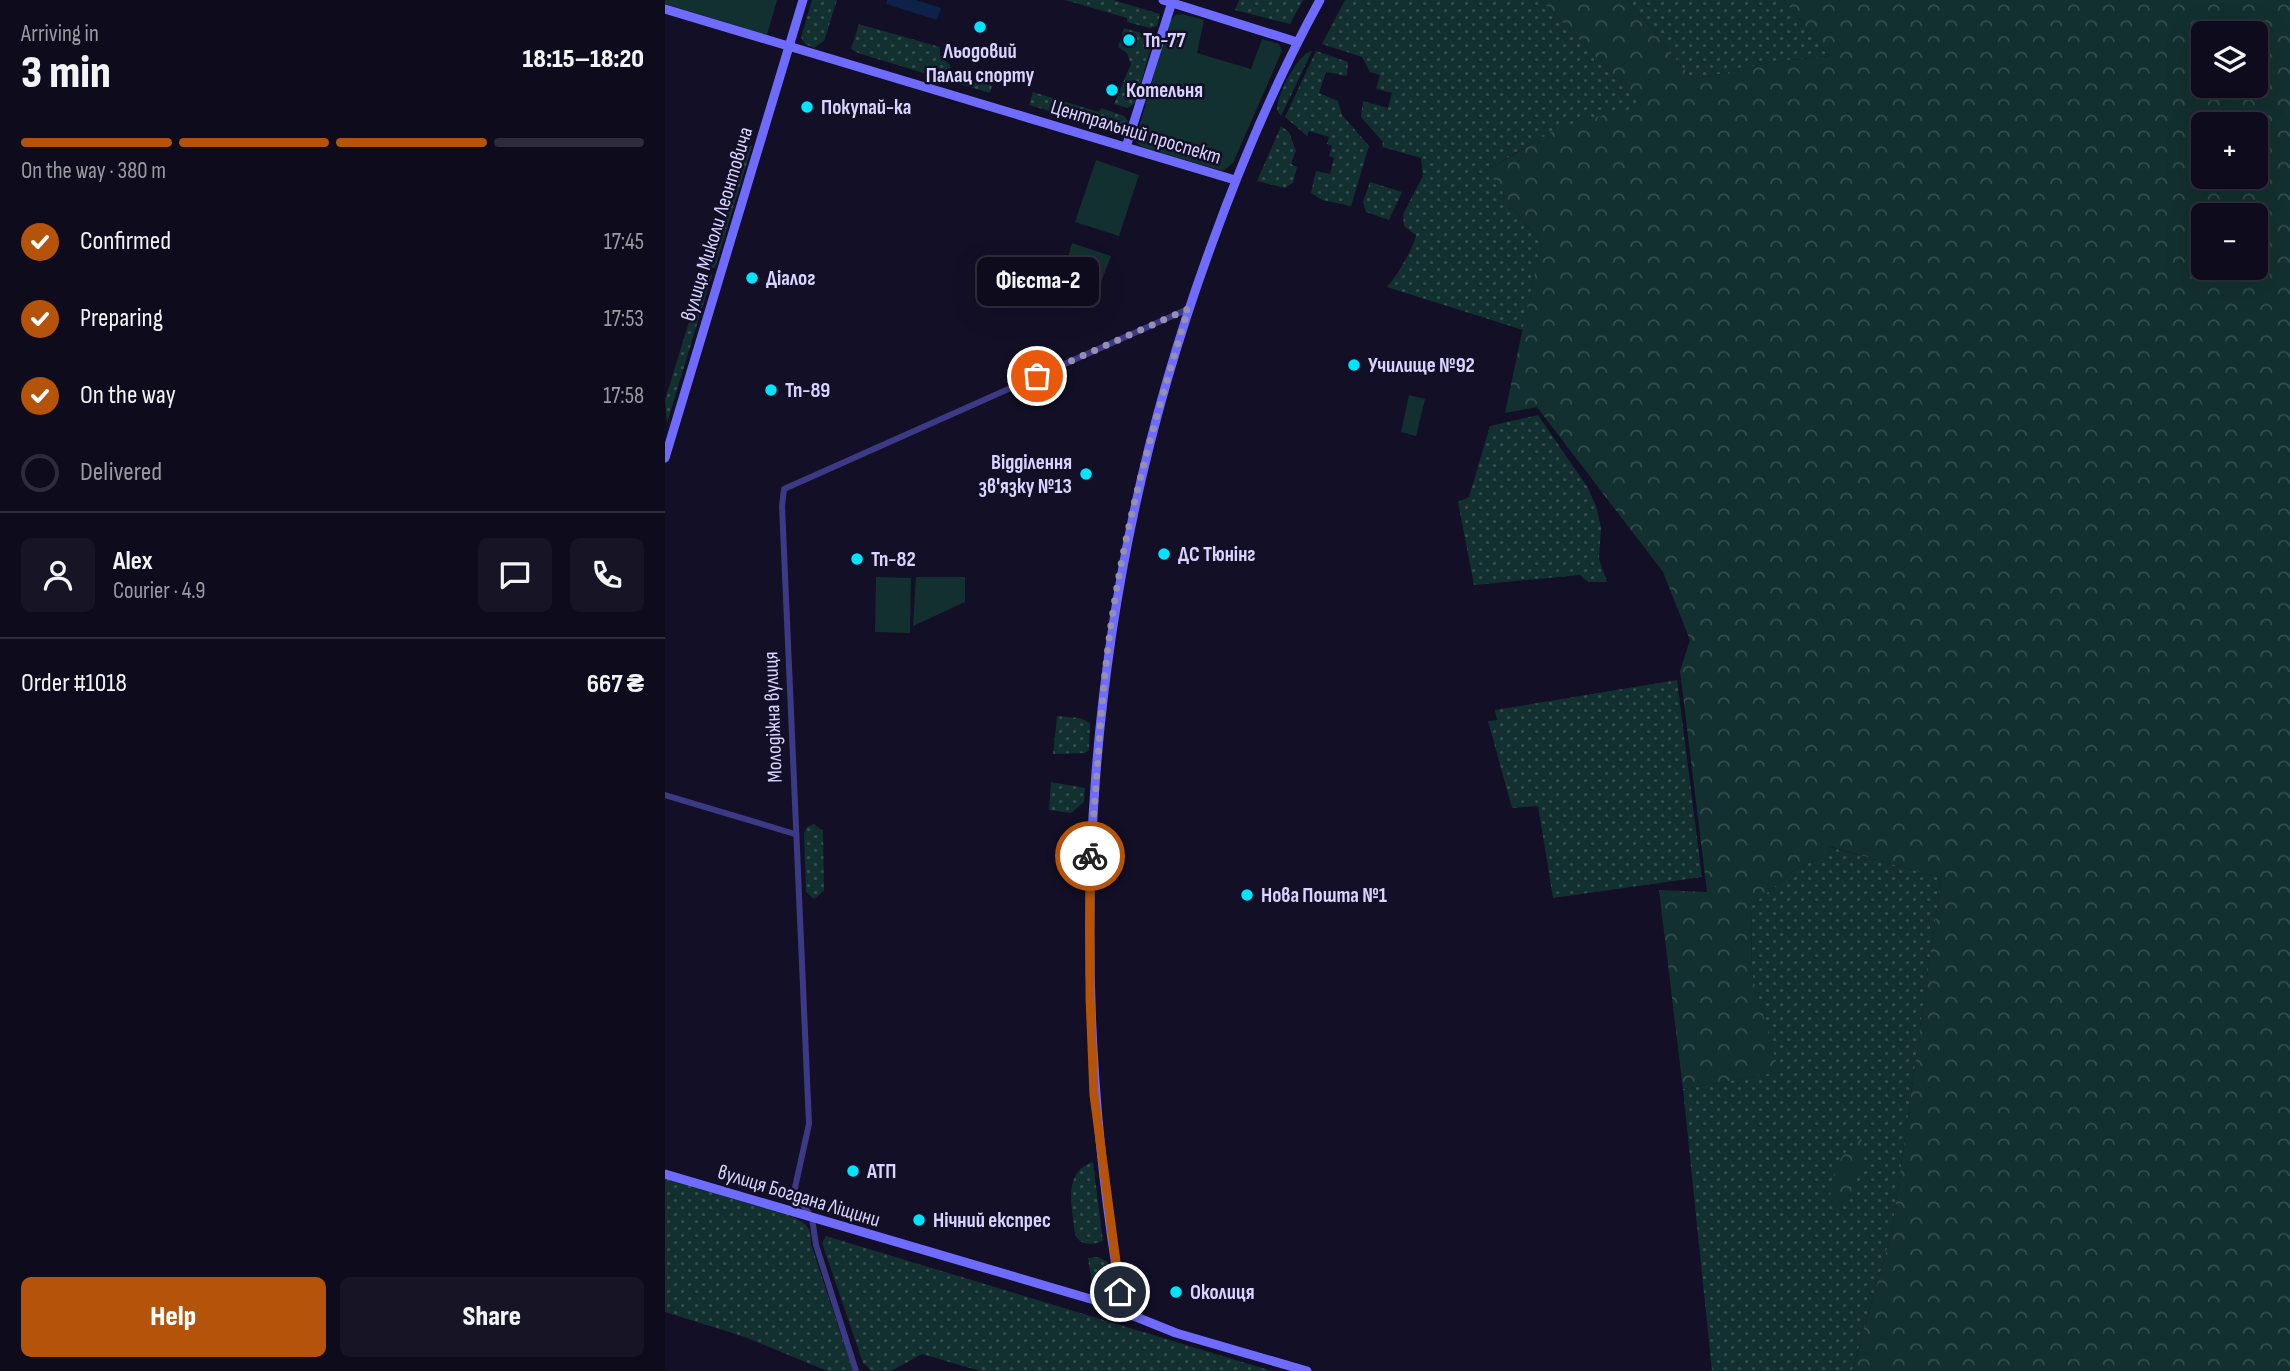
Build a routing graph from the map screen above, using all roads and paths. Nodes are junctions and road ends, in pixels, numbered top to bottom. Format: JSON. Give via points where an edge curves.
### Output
{"nodes":[{"id":1,"x":803,"y":0,"type":"edge"},
{"id":2,"x":1320,"y":0,"type":"edge"},
{"id":3,"x":1168,"y":1,"type":"edge"},
{"id":4,"x":665,"y":9,"type":"edge"},
{"id":5,"x":1297,"y":41,"type":"junction"},
{"id":6,"x":789,"y":46,"type":"junction"},
{"id":7,"x":1126,"y":147,"type":"junction"},
{"id":8,"x":1235,"y":180,"type":"junction"},
{"id":9,"x":1188,"y":309,"type":"junction"},
{"id":10,"x":665,"y":458,"type":"edge"},
{"id":11,"x":665,"y":795,"type":"edge"},
{"id":12,"x":795,"y":834,"type":"junction"},
{"id":13,"x":665,"y":1174,"type":"edge"},
{"id":14,"x":812,"y":1218,"type":"junction"},
{"id":15,"x":1124,"y":1314,"type":"junction"},
{"id":16,"x":856,"y":1371,"type":"edge"},
{"id":17,"x":1307,"y":1371,"type":"edge"}],
"edges":[{"from":1,"to":6,"type":"main road","name":"вулиця Миколи Леонтовича"},
{"from":2,"to":5,"type":"main road"},
{"from":3,"to":5,"type":"main road"},
{"from":3,"to":7,"type":"main road"},
{"from":4,"to":6,"type":"main road","name":"Центральний проспект"},
{"from":5,"to":8,"type":"main road"},
{"from":6,"to":7,"type":"main road","name":"Центральний проспект"},
{"from":6,"to":10,"type":"main road","name":"вулиця Миколи Леонтовича"},
{"from":7,"to":8,"type":"main road","name":"Центральний проспект"},
{"from":8,"to":9,"type":"main road"},
{"from":9,"to":12,"type":"street","name":"Молодіжна вулиця","via":[[785,489]]},
{"from":9,"to":15,"type":"main road","via":[[1136,498],[1112,614],[1089,872],[1094,1095]]},
{"from":11,"to":12,"type":"street"},
{"from":12,"to":14,"type":"street","name":"Молодіжна вулиця","via":[[809,1124],[794,1192]]},
{"from":13,"to":14,"type":"main road","name":"вулиця Богдана Ліщини"},
{"from":14,"to":15,"type":"main road","name":"вулиця Богдана Ліщини","via":[[1094,1300]]},
{"from":14,"to":16,"type":"street","name":"Молодіжна вулиця","via":[[816,1245]]},
{"from":15,"to":17,"type":"main road","name":"вулиця Богдана Ліщини"}]}
